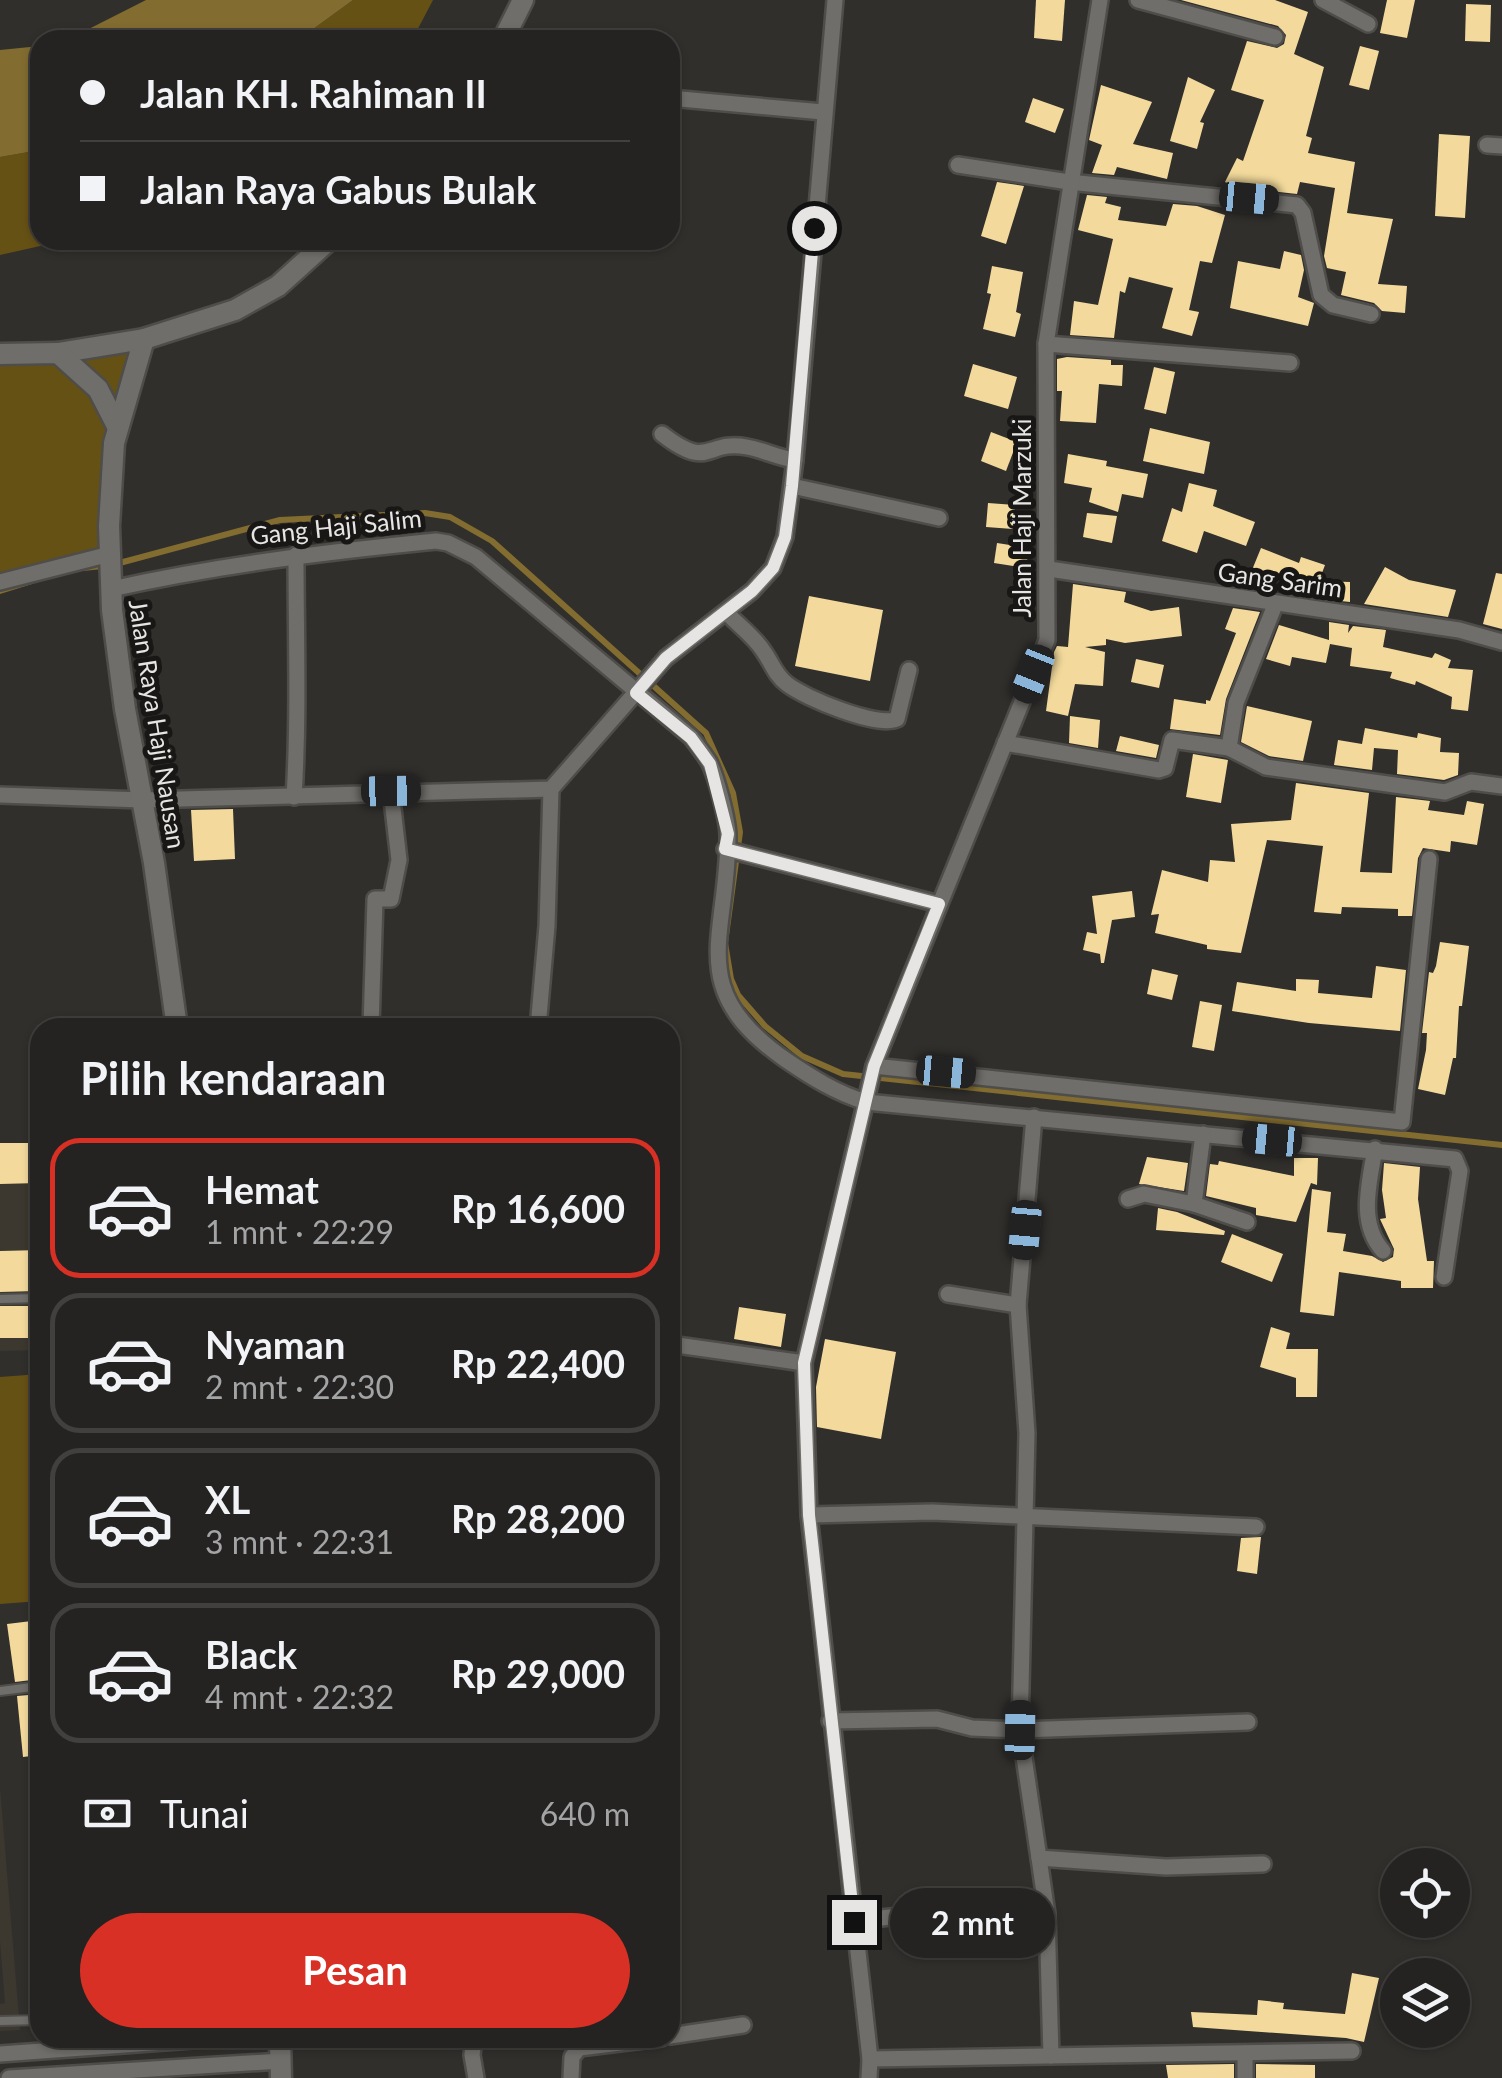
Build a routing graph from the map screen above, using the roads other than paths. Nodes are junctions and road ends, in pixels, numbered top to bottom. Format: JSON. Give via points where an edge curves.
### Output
{"nodes":[{"id":1,"x":523,"y":0,"type":"edge"},
{"id":2,"x":835,"y":0,"type":"edge"},
{"id":3,"x":1100,"y":0,"type":"edge"},
{"id":4,"x":1138,"y":0,"type":"edge"},
{"id":5,"x":1323,"y":0,"type":"edge"},
{"id":6,"x":1368,"y":24,"type":"dead end"},
{"id":7,"x":508,"y":30,"type":"edge"},
{"id":8,"x":1275,"y":37,"type":"dead end"},
{"id":9,"x":680,"y":99,"type":"edge"},
{"id":10,"x":823,"y":112,"type":"junction"},
{"id":11,"x":958,"y":166,"type":"dead end"},
{"id":12,"x":1070,"y":182,"type":"junction"},
{"id":13,"x":318,"y":250,"type":"edge"},
{"id":14,"x":1371,"y":314,"type":"dead end"},
{"id":15,"x":144,"y":338,"type":"junction"},
{"id":16,"x":1046,"y":344,"type":"junction"},
{"id":17,"x":0,"y":354,"type":"edge"},
{"id":18,"x":64,"y":358,"type":"junction"},
{"id":19,"x":1290,"y":363,"type":"dead end"},
{"id":20,"x":118,"y":428,"type":"junction"},
{"id":21,"x":662,"y":434,"type":"dead end"},
{"id":22,"x":795,"y":460,"type":"junction"},
{"id":23,"x":792,"y":486,"type":"junction"},
{"id":24,"x":939,"y":518,"type":"dead end"},
{"id":25,"x":110,"y":554,"type":"junction"},
{"id":26,"x":296,"y":555,"type":"junction"},
{"id":27,"x":1049,"y":570,"type":"junction"},
{"id":28,"x":0,"y":582,"type":"edge"},
{"id":29,"x":111,"y":589,"type":"junction"},
{"id":30,"x":1274,"y":605,"type":"junction"},
{"id":31,"x":726,"y":612,"type":"junction"},
{"id":32,"x":1502,"y":642,"type":"edge"},
{"id":33,"x":909,"y":670,"type":"dead end"},
{"id":34,"x":636,"y":693,"type":"junction"},
{"id":35,"x":1005,"y":742,"type":"junction"},
{"id":36,"x":1229,"y":748,"type":"junction"},
{"id":37,"x":1502,"y":786,"type":"edge"},
{"id":38,"x":550,"y":789,"type":"junction"},
{"id":39,"x":391,"y":791,"type":"junction"},
{"id":40,"x":0,"y":795,"type":"edge"},
{"id":41,"x":294,"y":797,"type":"junction"},
{"id":42,"x":142,"y":800,"type":"junction"},
{"id":43,"x":725,"y":849,"type":"junction"},
{"id":44,"x":1429,"y":859,"type":"dead end"},
{"id":45,"x":939,"y":904,"type":"junction"},
{"id":46,"x":176,"y":1018,"type":"edge"},
{"id":47,"x":371,"y":1018,"type":"edge"},
{"id":48,"x":539,"y":1018,"type":"edge"},
{"id":49,"x":874,"y":1066,"type":"junction"},
{"id":50,"x":866,"y":1102,"type":"junction"},
{"id":51,"x":1034,"y":1118,"type":"junction"},
{"id":52,"x":1203,"y":1134,"type":"junction"},
{"id":53,"x":1374,"y":1150,"type":"junction"},
{"id":54,"x":1128,"y":1200,"type":"dead end"},
{"id":55,"x":1194,"y":1204,"type":"junction"},
{"id":56,"x":1247,"y":1222,"type":"dead end"},
{"id":57,"x":1384,"y":1251,"type":"dead end"},
{"id":58,"x":1444,"y":1278,"type":"dead end"},
{"id":59,"x":948,"y":1294,"type":"dead end"},
{"id":60,"x":30,"y":1298,"type":"edge"},
{"id":61,"x":0,"y":1299,"type":"edge"},
{"id":62,"x":1018,"y":1304,"type":"junction"},
{"id":63,"x":680,"y":1345,"type":"edge"},
{"id":64,"x":804,"y":1363,"type":"junction"},
{"id":65,"x":809,"y":1515,"type":"junction"},
{"id":66,"x":1023,"y":1516,"type":"junction"},
{"id":67,"x":1256,"y":1527,"type":"dead end"},
{"id":68,"x":30,"y":1687,"type":"edge"},
{"id":69,"x":0,"y":1691,"type":"edge"},
{"id":70,"x":830,"y":1722,"type":"junction"},
{"id":71,"x":1248,"y":1722,"type":"dead end"},
{"id":72,"x":1020,"y":1730,"type":"junction"},
{"id":73,"x":1039,"y":1858,"type":"junction"},
{"id":74,"x":1264,"y":1864,"type":"dead end"},
{"id":75,"x":1046,"y":1914,"type":"junction"},
{"id":76,"x":854,"y":1922,"type":"junction"},
{"id":77,"x":30,"y":2020,"type":"edge"},
{"id":78,"x":0,"y":2021,"type":"edge"},
{"id":79,"x":743,"y":2025,"type":"dead end"},
{"id":80,"x":680,"y":2034,"type":"edge"},
{"id":81,"x":72,"y":2048,"type":"edge"},
{"id":82,"x":143,"y":2048,"type":"edge"},
{"id":83,"x":465,"y":2048,"type":"edge"},
{"id":84,"x":473,"y":2048,"type":"edge"},
{"id":85,"x":579,"y":2048,"type":"edge"},
{"id":86,"x":1352,"y":2051,"type":"dead end"},
{"id":87,"x":1245,"y":2053,"type":"junction"},
{"id":88,"x":0,"y":2054,"type":"edge"},
{"id":89,"x":472,"y":2055,"type":"junction"},
{"id":90,"x":1052,"y":2056,"type":"junction"},
{"id":91,"x":870,"y":2059,"type":"junction"},
{"id":92,"x":145,"y":2068,"type":"junction"},
{"id":93,"x":280,"y":2069,"type":"edge"},
{"id":94,"x":9,"y":2078,"type":"edge"},
{"id":95,"x":476,"y":2078,"type":"edge"},
{"id":96,"x":571,"y":2078,"type":"edge"},
{"id":97,"x":869,"y":2078,"type":"edge"},
{"id":98,"x":1245,"y":2078,"type":"edge"}],
"edges":[{"from":1,"to":7,"type":"street"},
{"from":2,"to":10,"type":"street"},
{"from":3,"to":12,"type":"street","name":"Jalan Haji Marzuki"},
{"from":4,"to":8,"type":"street"},
{"from":5,"to":6,"type":"street"},
{"from":9,"to":10,"type":"street"},
{"from":10,"to":22,"type":"street"},
{"from":11,"to":12,"type":"street"},
{"from":12,"to":14,"type":"street","via":[[1297,205],[1321,295],[1333,306]]},
{"from":12,"to":16,"type":"street","name":"Jalan Haji Marzuki"},
{"from":13,"to":15,"type":"street","via":[[278,286],[235,310]]},
{"from":15,"to":18,"type":"street"},
{"from":15,"to":20,"type":"street","name":"Jalan Raya Haji Nausan"},
{"from":16,"to":19,"type":"street"},
{"from":16,"to":27,"type":"street","name":"Jalan Haji Marzuki"},
{"from":17,"to":18,"type":"street"},
{"from":18,"to":20,"type":"street","via":[[98,389]]},
{"from":20,"to":25,"type":"street","name":"Jalan Raya Haji Nausan"},
{"from":21,"to":22,"type":"street","via":[[696,454],[746,446]]},
{"from":22,"to":23,"type":"street"},
{"from":23,"to":24,"type":"street"},
{"from":23,"to":31,"type":"street","via":[[773,568]]},
{"from":25,"to":28,"type":"street"},
{"from":25,"to":29,"type":"street","name":"Jalan Raya Haji Nausan"},
{"from":26,"to":29,"type":"street","name":"Gang Haji Salim"},
{"from":26,"to":34,"type":"street","name":"Gang Haji Salim","via":[[448,543],[496,571]]},
{"from":26,"to":41,"type":"street","via":[[300,706]]},
{"from":27,"to":30,"type":"street","name":"Gang Sarim"},
{"from":27,"to":35,"type":"street","name":"Jalan Haji Marzuki","via":[[1047,640]]},
{"from":29,"to":42,"type":"street","name":"Jalan Raya Haji Nausan"},
{"from":30,"to":32,"type":"street","name":"Gang Sarim"},
{"from":30,"to":36,"type":"street","via":[[1236,703]]},
{"from":31,"to":33,"type":"street","via":[[786,684],[867,717],[897,718]]},
{"from":31,"to":34,"type":"street","via":[[658,666]]},
{"from":34,"to":38,"type":"street"},
{"from":34,"to":43,"type":"street","name":"Gang Haji Salim","via":[[691,738],[710,764],[728,834]]},
{"from":35,"to":36,"type":"street","via":[[1160,770],[1172,740]]},
{"from":35,"to":45,"type":"street","name":"Jalan Haji Marzuki"},
{"from":36,"to":37,"type":"street","via":[[1266,767],[1427,790],[1451,792],[1470,782]]},
{"from":38,"to":39,"type":"street"},
{"from":38,"to":48,"type":"street"},
{"from":39,"to":41,"type":"street"},
{"from":39,"to":47,"type":"street","via":[[399,860],[391,898],[374,899]]},
{"from":40,"to":42,"type":"street"},
{"from":41,"to":42,"type":"street"},
{"from":42,"to":46,"type":"street","name":"Jalan Raya Haji Nausan"},
{"from":43,"to":45,"type":"street"},
{"from":43,"to":50,"type":"street","name":"Gang Haji Salim","via":[[716,946],[729,1006],[765,1045],[840,1094]]},
{"from":44,"to":49,"type":"street","via":[[1402,1122]]},
{"from":45,"to":49,"type":"street","name":"Jalan Haji Marzuki"},
{"from":49,"to":50,"type":"street","name":"Jalan Haji Marzuki"},
{"from":50,"to":51,"type":"street","name":"Gang Haji Salim"},
{"from":50,"to":64,"type":"street","name":"Jalan Haji Marzuki"},
{"from":51,"to":52,"type":"street","name":"Gang Haji Salim"},
{"from":51,"to":62,"type":"street"},
{"from":52,"to":53,"type":"street","name":"Gang Haji Salim"},
{"from":52,"to":55,"type":"street"},
{"from":53,"to":57,"type":"street","via":[[1367,1211],[1372,1236]]},
{"from":53,"to":58,"type":"street","name":"Gang Haji Salim","via":[[1458,1162]]},
{"from":54,"to":55,"type":"street","via":[[1140,1194]]},
{"from":55,"to":56,"type":"street"},
{"from":59,"to":62,"type":"street"},
{"from":60,"to":61,"type":"lane"},
{"from":62,"to":66,"type":"street","via":[[1027,1433]]},
{"from":63,"to":64,"type":"street"},
{"from":64,"to":65,"type":"street","name":"Jalan Haji Marzuki"},
{"from":65,"to":66,"type":"street"},
{"from":65,"to":70,"type":"street","name":"Jalan Haji Marzuki"},
{"from":66,"to":67,"type":"street"},
{"from":66,"to":72,"type":"street"},
{"from":68,"to":69,"type":"lane"},
{"from":70,"to":72,"type":"street","via":[[937,1719]]},
{"from":70,"to":76,"type":"street","name":"Jalan Haji Marzuki"},
{"from":71,"to":72,"type":"street"},
{"from":72,"to":73,"type":"street"},
{"from":73,"to":74,"type":"street","via":[[1166,1867]]},
{"from":73,"to":75,"type":"street"},
{"from":75,"to":76,"type":"street","via":[[1002,1924],[981,1907]]},
{"from":75,"to":90,"type":"street"},
{"from":76,"to":91,"type":"street","name":"Jalan Haji Marzuki"},
{"from":77,"to":78,"type":"lane"},
{"from":79,"to":80,"type":"street"},
{"from":81,"to":88,"type":"street"},
{"from":82,"to":92,"type":"street"},
{"from":83,"to":89,"type":"street"},
{"from":84,"to":89,"type":"street"},
{"from":85,"to":96,"type":"street"},
{"from":86,"to":87,"type":"street"},
{"from":87,"to":90,"type":"street"},
{"from":87,"to":98,"type":"street"},
{"from":89,"to":95,"type":"street"},
{"from":90,"to":91,"type":"street"},
{"from":91,"to":97,"type":"street","name":"Jalan Haji Marzuki"},
{"from":92,"to":93,"type":"street"},
{"from":92,"to":94,"type":"street"}]}
